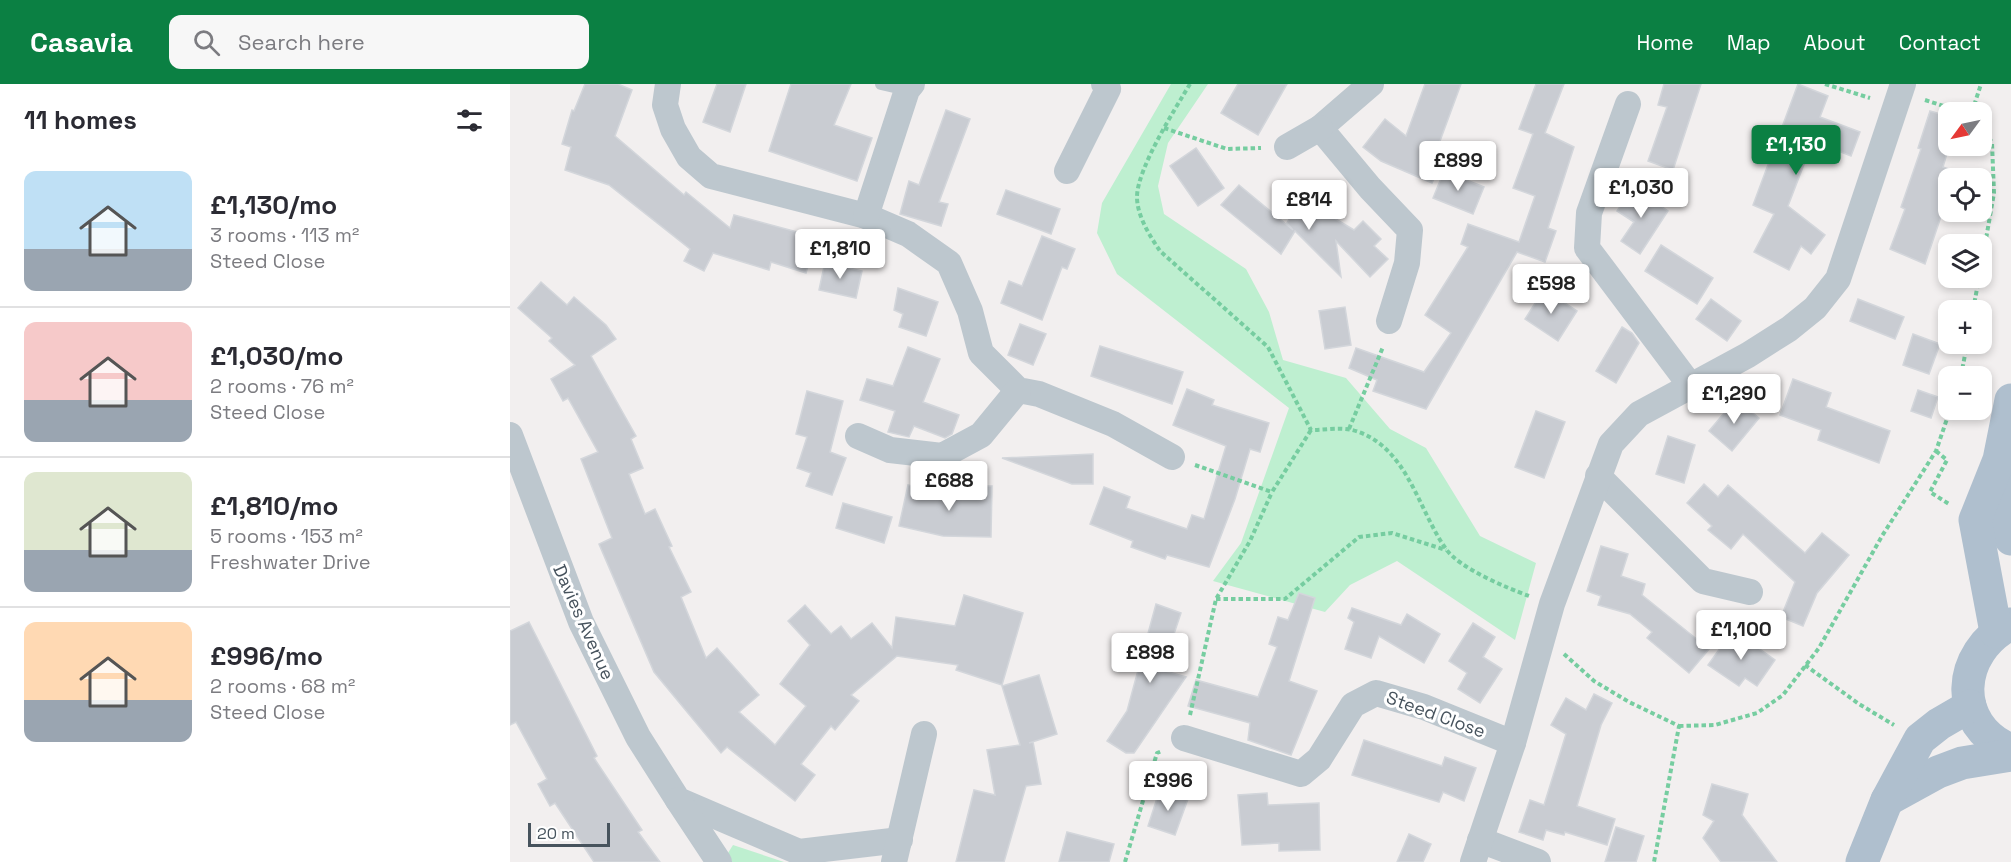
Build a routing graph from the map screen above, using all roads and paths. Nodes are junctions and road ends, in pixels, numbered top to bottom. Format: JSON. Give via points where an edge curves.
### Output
{"nodes":[{"id":1,"x":668,"y":84,"type":"edge"},
{"id":2,"x":881,"y":84,"type":"edge"},
{"id":3,"x":1104,"y":84,"type":"edge"},
{"id":4,"x":1190,"y":84,"type":"edge"},
{"id":5,"x":1371,"y":84,"type":"edge"},
{"id":6,"x":1825,"y":84,"type":"edge"},
{"id":7,"x":1981,"y":84,"type":"edge"},
{"id":8,"x":910,"y":87,"type":"edge"},
{"id":9,"x":1898,"y":95,"type":"edge"},
{"id":10,"x":1975,"y":102,"type":"edge"},
{"id":11,"x":1938,"y":103,"type":"edge"},
{"id":12,"x":1628,"y":104,"type":"dead end"},
{"id":13,"x":1164,"y":128,"type":"junction"},
{"id":14,"x":1320,"y":128,"type":"junction"},
{"id":15,"x":1992,"y":143,"type":"edge"},
{"id":16,"x":1287,"y":147,"type":"joint"},
{"id":17,"x":1067,"y":171,"type":"dead end"},
{"id":18,"x":866,"y":216,"type":"junction"},
{"id":19,"x":1987,"y":234,"type":"edge"},
{"id":20,"x":1389,"y":321,"type":"joint"},
{"id":21,"x":1690,"y":385,"type":"junction"},
{"id":22,"x":1018,"y":390,"type":"junction"},
{"id":23,"x":2011,"y":400,"type":"edge"},
{"id":24,"x":1947,"y":420,"type":"edge"},
{"id":25,"x":1349,"y":429,"type":"junction"},
{"id":26,"x":1311,"y":430,"type":"junction"},
{"id":27,"x":510,"y":435,"type":"edge"},
{"id":28,"x":858,"y":436,"type":"dead end"},
{"id":29,"x":1172,"y":457,"type":"joint"},
{"id":30,"x":1999,"y":460,"type":"junction"},
{"id":31,"x":1598,"y":476,"type":"junction"},
{"id":32,"x":1272,"y":492,"type":"junction"},
{"id":33,"x":2011,"y":538,"type":"edge"},
{"id":34,"x":1446,"y":550,"type":"junction"},
{"id":35,"x":1750,"y":592,"type":"dead end"},
{"id":36,"x":1215,"y":599,"type":"junction"},
{"id":37,"x":1552,"y":604,"type":"junction"},
{"id":38,"x":2004,"y":628,"type":"edge"},
{"id":39,"x":1544,"y":636,"type":"junction"},
{"id":40,"x":1806,"y":665,"type":"junction"},
{"id":41,"x":1859,"y":704,"type":"dead end"},
{"id":42,"x":1970,"y":706,"type":"junction"},
{"id":43,"x":1679,"y":726,"type":"junction"},
{"id":44,"x":924,"y":734,"type":"dead end"},
{"id":45,"x":1184,"y":738,"type":"junction"},
{"id":46,"x":1513,"y":742,"type":"junction"},
{"id":47,"x":2011,"y":750,"type":"edge"},
{"id":48,"x":2011,"y":755,"type":"edge"},
{"id":49,"x":678,"y":800,"type":"junction"},
{"id":50,"x":1887,"y":800,"type":"junction"},
{"id":51,"x":897,"y":851,"type":"edge"},
{"id":52,"x":1476,"y":851,"type":"edge"},
{"id":53,"x":719,"y":862,"type":"edge"},
{"id":54,"x":1125,"y":862,"type":"edge"},
{"id":55,"x":1538,"y":862,"type":"edge"},
{"id":56,"x":1654,"y":862,"type":"edge"},
{"id":57,"x":1862,"y":862,"type":"edge"}],
"edges":[{"from":1,"to":18,"type":"street","via":[[666,105],[673,129],[689,157],[711,176]]},
{"from":2,"to":8,"type":"lane"},
{"from":3,"to":17,"type":"street","via":[[1108,89]]},
{"from":4,"to":13,"type":"path"},
{"from":5,"to":14,"type":"street"},
{"from":6,"to":9,"type":"path"},
{"from":7,"to":10,"type":"path"},
{"from":8,"to":18,"type":"street"},
{"from":9,"to":11,"type":"path"},
{"from":9,"to":21,"type":"street","via":[[1838,279],[1815,308],[1789,329]]},
{"from":12,"to":21,"type":"street","via":[[1589,213],[1587,248]]},
{"from":13,"to":16,"type":"path","via":[[1227,149]]},
{"from":13,"to":26,"type":"path","via":[[1137,197],[1149,235],[1160,251],[1268,347]]},
{"from":14,"to":16,"type":"street"},
{"from":14,"to":20,"type":"street","via":[[1410,230],[1407,263]]},
{"from":15,"to":19,"type":"path","via":[[1994,193]]},
{"from":18,"to":22,"type":"street","via":[[908,234],[949,263],[970,311],[981,353]]},
{"from":20,"to":25,"type":"path"},
{"from":21,"to":31,"type":"street","via":[[1639,414],[1611,444]]},
{"from":22,"to":28,"type":"street","via":[[981,435],[942,456],[890,450]]},
{"from":22,"to":29,"type":"street","via":[[1039,394],[1113,424]]},
{"from":23,"to":30,"type":"main road"},
{"from":24,"to":40,"type":"path","via":[[1936,451]]},
{"from":25,"to":26,"type":"path"},
{"from":25,"to":34,"type":"path","via":[[1367,435],[1410,479]]},
{"from":26,"to":32,"type":"path"},
{"from":27,"to":49,"type":"street","name":"Davies Avenue","via":[[581,622],[638,737]]},
{"from":29,"to":32,"type":"path"},
{"from":30,"to":33,"type":"main road","via":[[2004,529]]},
{"from":30,"to":38,"type":"main road","via":[[1975,520]]},
{"from":31,"to":35,"type":"street","via":[[1703,581]]},
{"from":31,"to":37,"type":"street"},
{"from":32,"to":36,"type":"path","via":[[1250,541]]},
{"from":34,"to":36,"type":"path","via":[[1392,533],[1359,537],[1285,598]]},
{"from":34,"to":37,"type":"path","via":[[1511,590]]},
{"from":36,"to":45,"type":"path"},
{"from":37,"to":39,"type":"street"},
{"from":38,"to":42,"type":"main road","via":[[1977,652],[1971,665]]},
{"from":39,"to":43,"type":"path","via":[[1594,681]]},
{"from":39,"to":46,"type":"street"},
{"from":40,"to":41,"type":"path"},
{"from":40,"to":43,"type":"path","via":[[1783,695],[1757,712],[1715,725]]},
{"from":42,"to":47,"type":"main road","via":[[1984,732]]},
{"from":42,"to":50,"type":"main road","via":[[1920,739]]},
{"from":43,"to":56,"type":"path"},
{"from":44,"to":51,"type":"street"},
{"from":45,"to":46,"type":"street","name":"Steed Close","via":[[1301,774],[1319,759],[1353,705],[1376,693]]},
{"from":45,"to":54,"type":"path","via":[[1157,753]]},
{"from":46,"to":52,"type":"street"},
{"from":48,"to":50,"type":"main road","via":[[1962,763]]},
{"from":49,"to":51,"type":"street","via":[[799,852]]},
{"from":49,"to":53,"type":"street","name":"Davies Avenue"},
{"from":50,"to":57,"type":"main road"},
{"from":52,"to":55,"type":"street"}]}
